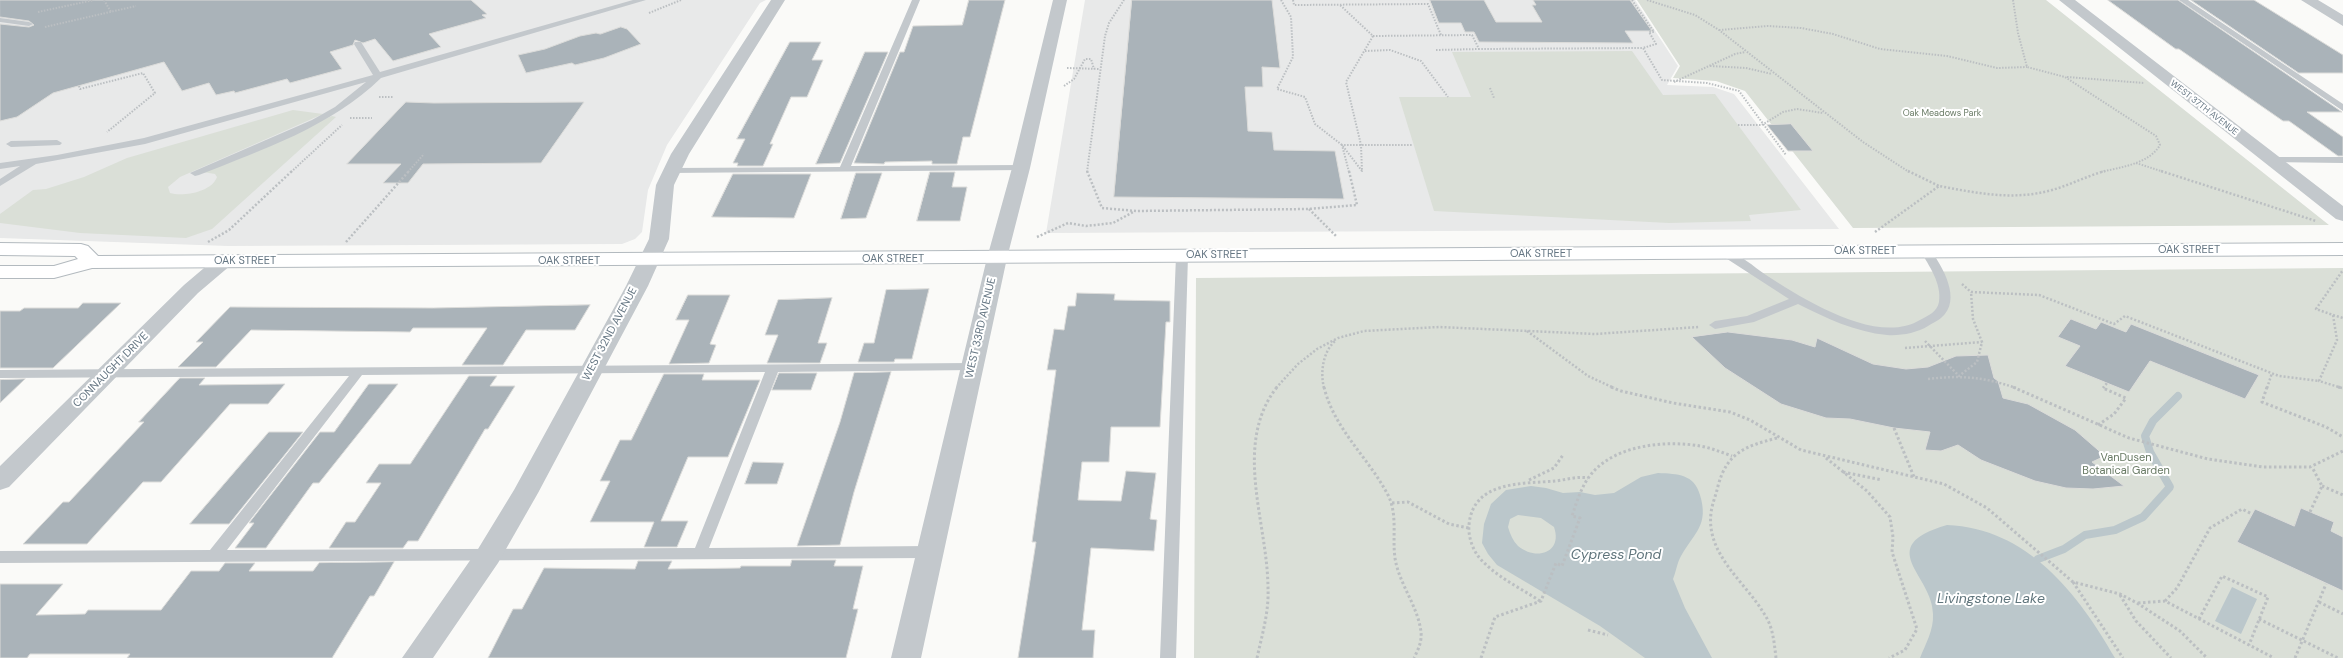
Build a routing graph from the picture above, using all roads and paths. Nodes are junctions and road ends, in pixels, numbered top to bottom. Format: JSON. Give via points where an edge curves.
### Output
{"nodes":[{"id":1,"x":85,"y":0,"type":"edge"},
{"id":2,"x":92,"y":0,"type":"edge"},
{"id":3,"x":104,"y":0,"type":"edge"},
{"id":4,"x":642,"y":0,"type":"edge"},
{"id":5,"x":778,"y":0,"type":"edge"},
{"id":6,"x":916,"y":0,"type":"edge"},
{"id":7,"x":1060,"y":0,"type":"edge"},
{"id":8,"x":1124,"y":0,"type":"edge"},
{"id":9,"x":1281,"y":0,"type":"edge"},
{"id":10,"x":1293,"y":0,"type":"edge"},
{"id":11,"x":1632,"y":0,"type":"edge"},
{"id":12,"x":1647,"y":0,"type":"edge"},
{"id":13,"x":2013,"y":0,"type":"edge"},
{"id":14,"x":2066,"y":0,"type":"edge"},
{"id":15,"x":2183,"y":0,"type":"edge"},
{"id":16,"x":2308,"y":0,"type":"edge"},
{"id":17,"x":1340,"y":5,"type":"junction"},
{"id":18,"x":136,"y":6,"type":"dead end"},
{"id":19,"x":32,"y":12,"type":"dead end"},
{"id":20,"x":111,"y":12,"type":"junction"},
{"id":21,"x":0,"y":20,"type":"edge"},
{"id":22,"x":2343,"y":21,"type":"edge"},
{"id":23,"x":29,"y":24,"type":"dead end"},
{"id":24,"x":42,"y":28,"type":"dead end"},
{"id":25,"x":1719,"y":30,"type":"junction"},
{"id":26,"x":1373,"y":36,"type":"junction"},
{"id":27,"x":1441,"y":36,"type":"junction"},
{"id":28,"x":358,"y":44,"type":"dead end"},
{"id":29,"x":1643,"y":48,"type":"junction"},
{"id":30,"x":1479,"y":49,"type":"junction"},
{"id":31,"x":1364,"y":50,"type":"junction"},
{"id":32,"x":1436,"y":50,"type":"dead end"},
{"id":33,"x":1746,"y":52,"type":"junction"},
{"id":34,"x":1710,"y":66,"type":"junction"},
{"id":35,"x":2027,"y":66,"type":"junction"},
{"id":36,"x":1067,"y":68,"type":"dead end"},
{"id":37,"x":1080,"y":68,"type":"junction"},
{"id":38,"x":1094,"y":69,"type":"junction"},
{"id":39,"x":1100,"y":69,"type":"junction"},
{"id":40,"x":1776,"y":75,"type":"junction"},
{"id":41,"x":378,"y":76,"type":"junction"},
{"id":42,"x":2065,"y":77,"type":"junction"},
{"id":43,"x":1674,"y":82,"type":"junction"},
{"id":44,"x":2147,"y":83,"type":"dead end"},
{"id":45,"x":79,"y":86,"type":"dead end"},
{"id":46,"x":1064,"y":86,"type":"dead end"},
{"id":47,"x":1490,"y":88,"type":"dead end"},
{"id":48,"x":382,"y":97,"type":"dead end"},
{"id":49,"x":394,"y":97,"type":"dead end"},
{"id":50,"x":1448,"y":97,"type":"dead end"},
{"id":51,"x":1494,"y":98,"type":"dead end"},
{"id":52,"x":2343,"y":108,"type":"edge"},
{"id":53,"x":354,"y":114,"type":"dead end"},
{"id":54,"x":1826,"y":114,"type":"junction"},
{"id":55,"x":372,"y":118,"type":"dead end"},
{"id":56,"x":344,"y":124,"type":"dead end"},
{"id":57,"x":1738,"y":125,"type":"dead end"},
{"id":58,"x":1762,"y":125,"type":"junction"},
{"id":59,"x":102,"y":136,"type":"dead end"},
{"id":60,"x":57,"y":143,"type":"dead end"},
{"id":61,"x":11,"y":144,"type":"dead end"},
{"id":62,"x":1342,"y":145,"type":"junction"},
{"id":63,"x":1361,"y":145,"type":"junction"},
{"id":64,"x":1413,"y":145,"type":"dead end"},
{"id":65,"x":424,"y":154,"type":"dead end"},
{"id":66,"x":1786,"y":155,"type":"dead end"},
{"id":67,"x":2272,"y":160,"type":"junction"},
{"id":68,"x":2343,"y":160,"type":"edge"},
{"id":69,"x":34,"y":162,"type":"junction"},
{"id":70,"x":2136,"y":163,"type":"junction"},
{"id":71,"x":0,"y":166,"type":"edge"},
{"id":72,"x":1021,"y":168,"type":"junction"},
{"id":73,"x":844,"y":170,"type":"junction"},
{"id":74,"x":671,"y":171,"type":"junction"},
{"id":75,"x":195,"y":173,"type":"dead end"},
{"id":76,"x":0,"y":183,"type":"edge"},
{"id":77,"x":1939,"y":186,"type":"junction"},
{"id":78,"x":1308,"y":208,"type":"junction"},
{"id":79,"x":1136,"y":211,"type":"junction"},
{"id":80,"x":2343,"y":215,"type":"edge"},
{"id":81,"x":2307,"y":218,"type":"dead end"},
{"id":82,"x":1875,"y":232,"type":"dead end"},
{"id":83,"x":1336,"y":236,"type":"dead end"},
{"id":84,"x":349,"y":238,"type":"dead end"},
{"id":85,"x":1035,"y":238,"type":"dead end"},
{"id":86,"x":206,"y":244,"type":"dead end"},
{"id":87,"x":0,"y":249,"type":"edge"},
{"id":88,"x":2343,"y":249,"type":"edge"},
{"id":89,"x":1926,"y":251,"type":"junction"},
{"id":90,"x":1725,"y":253,"type":"junction"},
{"id":91,"x":1182,"y":256,"type":"junction"},
{"id":92,"x":997,"y":258,"type":"junction"},
{"id":93,"x":648,"y":260,"type":"junction"},
{"id":94,"x":224,"y":261,"type":"junction"},
{"id":95,"x":92,"y":262,"type":"junction"},
{"id":96,"x":2343,"y":270,"type":"edge"},
{"id":97,"x":0,"y":272,"type":"edge"},
{"id":98,"x":1956,"y":279,"type":"dead end"},
{"id":99,"x":1970,"y":292,"type":"junction"},
{"id":100,"x":1796,"y":300,"type":"junction"},
{"id":101,"x":2333,"y":315,"type":"junction"},
{"id":102,"x":2343,"y":318,"type":"edge"},
{"id":103,"x":1715,"y":325,"type":"joint"},
{"id":104,"x":1914,"y":330,"type":"junction"},
{"id":105,"x":1527,"y":331,"type":"junction"},
{"id":106,"x":1340,"y":337,"type":"junction"},
{"id":107,"x":972,"y":367,"type":"junction"},
{"id":108,"x":592,"y":369,"type":"junction"},
{"id":109,"x":773,"y":369,"type":"junction"},
{"id":110,"x":358,"y":372,"type":"junction"},
{"id":111,"x":109,"y":373,"type":"junction"},
{"id":112,"x":2272,"y":373,"type":"junction"},
{"id":113,"x":0,"y":374,"type":"edge"},
{"id":114,"x":1959,"y":376,"type":"junction"},
{"id":115,"x":1928,"y":379,"type":"dead end"},
{"id":116,"x":2319,"y":382,"type":"junction"},
{"id":117,"x":2107,"y":383,"type":"dead end"},
{"id":118,"x":2343,"y":388,"type":"edge"},
{"id":119,"x":2098,"y":425,"type":"junction"},
{"id":120,"x":1894,"y":428,"type":"dead end"},
{"id":121,"x":2343,"y":437,"type":"edge"},
{"id":122,"x":1778,"y":438,"type":"junction"},
{"id":123,"x":2343,"y":451,"type":"edge"},
{"id":124,"x":1563,"y":455,"type":"dead end"},
{"id":125,"x":1732,"y":456,"type":"junction"},
{"id":126,"x":1825,"y":457,"type":"junction"},
{"id":127,"x":2312,"y":466,"type":"junction"},
{"id":128,"x":1842,"y":472,"type":"junction"},
{"id":129,"x":1914,"y":477,"type":"junction"},
{"id":130,"x":1588,"y":478,"type":"junction"},
{"id":131,"x":1882,"y":480,"type":"dead end"},
{"id":132,"x":0,"y":481,"type":"edge"},
{"id":133,"x":1527,"y":481,"type":"junction"},
{"id":134,"x":2322,"y":486,"type":"junction"},
{"id":135,"x":2343,"y":495,"type":"edge"},
{"id":136,"x":1392,"y":503,"type":"junction"},
{"id":137,"x":2310,"y":512,"type":"dead end"},
{"id":138,"x":2252,"y":514,"type":"dead end"},
{"id":139,"x":1469,"y":528,"type":"junction"},
{"id":140,"x":930,"y":552,"type":"junction"},
{"id":141,"x":700,"y":553,"type":"junction"},
{"id":142,"x":214,"y":556,"type":"junction"},
{"id":143,"x":488,"y":556,"type":"junction"},
{"id":144,"x":0,"y":557,"type":"edge"},
{"id":145,"x":2072,"y":582,"type":"junction"},
{"id":146,"x":2326,"y":584,"type":"dead end"},
{"id":147,"x":2120,"y":594,"type":"junction"},
{"id":148,"x":1540,"y":601,"type":"junction"},
{"id":149,"x":2165,"y":601,"type":"junction"},
{"id":150,"x":2137,"y":603,"type":"junction"},
{"id":151,"x":2319,"y":603,"type":"junction"},
{"id":152,"x":2343,"y":614,"type":"edge"},
{"id":153,"x":2199,"y":619,"type":"junction"},
{"id":154,"x":2259,"y":619,"type":"junction"},
{"id":155,"x":1588,"y":630,"type":"dead end"},
{"id":156,"x":1608,"y":635,"type":"dead end"},
{"id":157,"x":2303,"y":640,"type":"junction"},
{"id":158,"x":2249,"y":645,"type":"junction"},
{"id":159,"x":417,"y":658,"type":"edge"},
{"id":160,"x":906,"y":658,"type":"edge"},
{"id":161,"x":1168,"y":658,"type":"edge"},
{"id":162,"x":1257,"y":658,"type":"edge"},
{"id":163,"x":1414,"y":658,"type":"edge"},
{"id":164,"x":1481,"y":658,"type":"edge"},
{"id":165,"x":1776,"y":658,"type":"edge"},
{"id":166,"x":1889,"y":658,"type":"edge"},
{"id":167,"x":2123,"y":658,"type":"edge"},
{"id":168,"x":2171,"y":658,"type":"edge"},
{"id":169,"x":2207,"y":658,"type":"edge"},
{"id":170,"x":2274,"y":658,"type":"edge"},
{"id":171,"x":2295,"y":658,"type":"edge"},
{"id":172,"x":2338,"y":658,"type":"edge"}],
"edges":[{"from":1,"to":2,"type":"path","via":[[60,7]]},
{"from":2,"to":19,"type":"path"},
{"from":3,"to":20,"type":"path"},
{"from":4,"to":41,"type":"lane"},
{"from":5,"to":74,"type":"street","name":"WEST 32ND AVENUE"},
{"from":6,"to":73,"type":"lane"},
{"from":7,"to":72,"type":"street","name":"WEST 33RD AVENUE"},
{"from":8,"to":39,"type":"path","via":[[1109,23]]},
{"from":9,"to":62,"type":"path","via":[[1291,17],[1293,57],[1277,89],[1305,97],[1315,124]]},
{"from":10,"to":17,"type":"path","via":[[1294,5]]},
{"from":11,"to":29,"type":"path","via":[[1654,32],[1649,32],[1656,44]]},
{"from":12,"to":25,"type":"path","via":[[1695,15]]},
{"from":13,"to":35,"type":"path","via":[[2013,16],[2018,24]]},
{"from":14,"to":67,"type":"street","name":"WEST 37TH AVENUE"},
{"from":15,"to":52,"type":"lane"},
{"from":16,"to":22,"type":"street"},
{"from":17,"to":26,"type":"path"},
{"from":17,"to":27,"type":"path","via":[[1428,4]]},
{"from":18,"to":20,"type":"path"},
{"from":20,"to":24,"type":"path"},
{"from":21,"to":23,"type":"lane"},
{"from":25,"to":33,"type":"path"},
{"from":25,"to":35,"type":"path","via":[[1753,25],[1794,27],[1850,38],[1879,49],[1947,56],[1992,67],[2010,69]]},
{"from":26,"to":27,"type":"path"},
{"from":26,"to":31,"type":"path"},
{"from":27,"to":30,"type":"path","via":[[1472,35]]},
{"from":28,"to":41,"type":"lane"},
{"from":29,"to":30,"type":"path"},
{"from":29,"to":43,"type":"path","via":[[1662,80]]},
{"from":30,"to":32,"type":"path"},
{"from":31,"to":50,"type":"path","via":[[1390,50],[1421,61]]},
{"from":31,"to":63,"type":"path","via":[[1346,82]]},
{"from":33,"to":34,"type":"path","via":[[1734,54]]},
{"from":33,"to":40,"type":"path"},
{"from":34,"to":40,"type":"path","via":[[1746,68]]},
{"from":34,"to":43,"type":"path"},
{"from":35,"to":42,"type":"path"},
{"from":36,"to":37,"type":"path"},
{"from":37,"to":38,"type":"path"},
{"from":37,"to":38,"type":"path","via":[[1084,58],[1088,58],[1091,59]]},
{"from":37,"to":46,"type":"path","via":[[1074,79]]},
{"from":38,"to":39,"type":"path"},
{"from":39,"to":79,"type":"path","via":[[1086,169],[1102,208]]},
{"from":40,"to":54,"type":"path"},
{"from":41,"to":69,"type":"lane","via":[[145,141]]},
{"from":41,"to":75,"type":"lane","via":[[346,104],[314,122]]},
{"from":42,"to":44,"type":"path"},
{"from":42,"to":70,"type":"path","via":[[2156,136],[2160,145],[2155,154]]},
{"from":43,"to":58,"type":"path","via":[[1707,83],[1739,92]]},
{"from":45,"to":59,"type":"path","via":[[80,89],[143,73],[155,93]]},
{"from":47,"to":51,"type":"path"},
{"from":48,"to":49,"type":"path"},
{"from":53,"to":55,"type":"path","via":[[349,118]]},
{"from":54,"to":58,"type":"path","via":[[1791,110]]},
{"from":54,"to":77,"type":"path","via":[[1908,172]]},
{"from":56,"to":86,"type":"path","via":[[229,230]]},
{"from":57,"to":58,"type":"path"},
{"from":58,"to":66,"type":"path"},
{"from":60,"to":61,"type":"lane"},
{"from":62,"to":63,"type":"path"},
{"from":62,"to":63,"type":"path","via":[[1362,171]]},
{"from":62,"to":78,"type":"path","via":[[1357,205]]},
{"from":63,"to":64,"type":"path"},
{"from":65,"to":84,"type":"path"},
{"from":67,"to":68,"type":"lane"},
{"from":67,"to":80,"type":"street","name":"WEST 37TH AVENUE"},
{"from":69,"to":71,"type":"lane"},
{"from":69,"to":76,"type":"lane"},
{"from":70,"to":77,"type":"path","via":[[2097,172],[2052,190],[2015,196],[1994,196]]},
{"from":70,"to":81,"type":"path"},
{"from":72,"to":73,"type":"lane"},
{"from":72,"to":92,"type":"street","name":"WEST 33RD AVENUE"},
{"from":73,"to":74,"type":"lane"},
{"from":74,"to":93,"type":"street","name":"WEST 32ND AVENUE","via":[[662,199],[659,239]]},
{"from":77,"to":82,"type":"path"},
{"from":78,"to":79,"type":"path"},
{"from":78,"to":83,"type":"path"},
{"from":79,"to":85,"type":"path","via":[[1113,223],[1086,226],[1068,223]]},
{"from":87,"to":95,"type":"main road","via":[[81,250]]},
{"from":88,"to":89,"type":"main road","name":"OAK STREET"},
{"from":89,"to":90,"type":"main road","name":"OAK STREET"},
{"from":89,"to":104,"type":"lane","via":[[1939,270],[1945,300],[1942,312],[1928,324]]},
{"from":90,"to":91,"type":"main road","name":"OAK STREET"},
{"from":90,"to":100,"type":"lane"},
{"from":91,"to":92,"type":"main road","name":"OAK STREET"},
{"from":91,"to":161,"type":"lane"},
{"from":92,"to":93,"type":"main road","name":"OAK STREET"},
{"from":92,"to":107,"type":"street","name":"WEST 33RD AVENUE"},
{"from":93,"to":94,"type":"main road","name":"OAK STREET"},
{"from":93,"to":108,"type":"street","name":"WEST 32ND AVENUE"},
{"from":94,"to":95,"type":"main road","name":"OAK STREET"},
{"from":94,"to":111,"type":"street","name":"CONNAUGHT DRIVE","via":[[192,289]]},
{"from":95,"to":97,"type":"main road","name":"OAK STREET","via":[[54,272]]},
{"from":96,"to":101,"type":"path","via":[[2316,308]]},
{"from":98,"to":99,"type":"path"},
{"from":99,"to":112,"type":"path","via":[[2039,295],[2114,324],[2125,316]]},
{"from":99,"to":114,"type":"path","via":[[1973,319],[1982,342],[1977,362]]},
{"from":100,"to":103,"type":"lane","via":[[1750,319]]},
{"from":100,"to":104,"type":"lane","via":[[1821,312],[1868,328]]},
{"from":101,"to":102,"type":"path"},
{"from":101,"to":116,"type":"path","via":[[2337,340]]},
{"from":103,"to":105,"type":"path","via":[[1617,334]]},
{"from":104,"to":114,"type":"path"},
{"from":105,"to":106,"type":"path","via":[[1448,326],[1369,330]]},
{"from":105,"to":122,"type":"path","via":[[1588,376],[1620,390],[1673,403],[1730,412],[1750,420]]},
{"from":106,"to":136,"type":"path","via":[[1332,344],[1324,360],[1324,393],[1338,423],[1378,478]]},
{"from":106,"to":162,"type":"path","via":[[1312,352],[1297,365],[1271,394],[1261,411],[1254,474],[1269,603]]},
{"from":107,"to":109,"type":"lane"},
{"from":107,"to":140,"type":"street","name":"WEST 33RD AVENUE"},
{"from":108,"to":109,"type":"lane"},
{"from":108,"to":110,"type":"lane"},
{"from":108,"to":143,"type":"street","name":"WEST 32ND AVENUE"},
{"from":109,"to":141,"type":"lane"},
{"from":110,"to":111,"type":"lane"},
{"from":110,"to":142,"type":"lane"},
{"from":111,"to":113,"type":"lane"},
{"from":111,"to":132,"type":"street","name":"CONNAUGHT DRIVE"},
{"from":112,"to":116,"type":"path"},
{"from":112,"to":121,"type":"path","via":[[2262,402],[2326,427]]},
{"from":114,"to":115,"type":"path"},
{"from":114,"to":119,"type":"path","via":[[1992,379],[2028,390]]},
{"from":116,"to":118,"type":"path"},
{"from":117,"to":119,"type":"path","via":[[2103,388],[2126,398],[2114,414]]},
{"from":119,"to":127,"type":"path","via":[[2179,451],[2264,468]]},
{"from":120,"to":129,"type":"path"},
{"from":122,"to":125,"type":"path","via":[[1745,447]]},
{"from":122,"to":126,"type":"path","via":[[1801,450]]},
{"from":123,"to":127,"type":"path"},
{"from":124,"to":133,"type":"path","via":[[1559,464],[1549,472]]},
{"from":125,"to":130,"type":"path","via":[[1695,445],[1665,445],[1618,452],[1593,471]]},
{"from":125,"to":165,"type":"path","via":[[1713,497],[1711,518],[1716,551],[1735,578],[1761,606],[1773,631],[1777,647]]},
{"from":126,"to":128,"type":"path"},
{"from":126,"to":129,"type":"path"},
{"from":127,"to":134,"type":"path"},
{"from":128,"to":131,"type":"path"},
{"from":128,"to":166,"type":"path","via":[[1867,491],[1890,518],[1892,552],[1916,629],[1906,650]]},
{"from":129,"to":145,"type":"path","via":[[1944,484],[1987,508]]},
{"from":130,"to":133,"type":"path","via":[[1578,476],[1550,481]]},
{"from":130,"to":148,"type":"path","via":[[1572,516],[1580,518],[1562,566],[1556,563]]},
{"from":133,"to":139,"type":"path","via":[[1494,488],[1484,496],[1470,515]]},
{"from":134,"to":135,"type":"path"},
{"from":134,"to":137,"type":"path"},
{"from":136,"to":139,"type":"path","via":[[1408,502],[1449,524]]},
{"from":136,"to":163,"type":"path","via":[[1395,559],[1415,610],[1420,634],[1420,644]]},
{"from":138,"to":149,"type":"path","via":[[2242,510],[2210,528],[2177,588]]},
{"from":139,"to":148,"type":"path","via":[[1477,555],[1497,573]]},
{"from":140,"to":141,"type":"lane"},
{"from":140,"to":160,"type":"street","name":"WEST 33RD AVENUE"},
{"from":141,"to":143,"type":"lane"},
{"from":142,"to":143,"type":"lane"},
{"from":142,"to":144,"type":"lane"},
{"from":143,"to":159,"type":"street","name":"WEST 32ND AVENUE"},
{"from":145,"to":147,"type":"path"},
{"from":145,"to":167,"type":"path","via":[[2102,623]]},
{"from":146,"to":151,"type":"path"},
{"from":147,"to":150,"type":"path"},
{"from":147,"to":168,"type":"path","via":[[2136,621],[2156,639]]},
{"from":148,"to":164,"type":"path","via":[[1495,617]]},
{"from":149,"to":150,"type":"path"},
{"from":149,"to":153,"type":"path"},
{"from":150,"to":169,"type":"path","via":[[2180,631]]},
{"from":151,"to":152,"type":"path"},
{"from":151,"to":157,"type":"path"},
{"from":153,"to":154,"type":"path","via":[[2222,576],[2268,596]]},
{"from":153,"to":158,"type":"path"},
{"from":154,"to":157,"type":"path"},
{"from":154,"to":158,"type":"path"},
{"from":155,"to":156,"type":"path"},
{"from":157,"to":171,"type":"path"},
{"from":157,"to":172,"type":"path"},
{"from":158,"to":170,"type":"path"}]}
